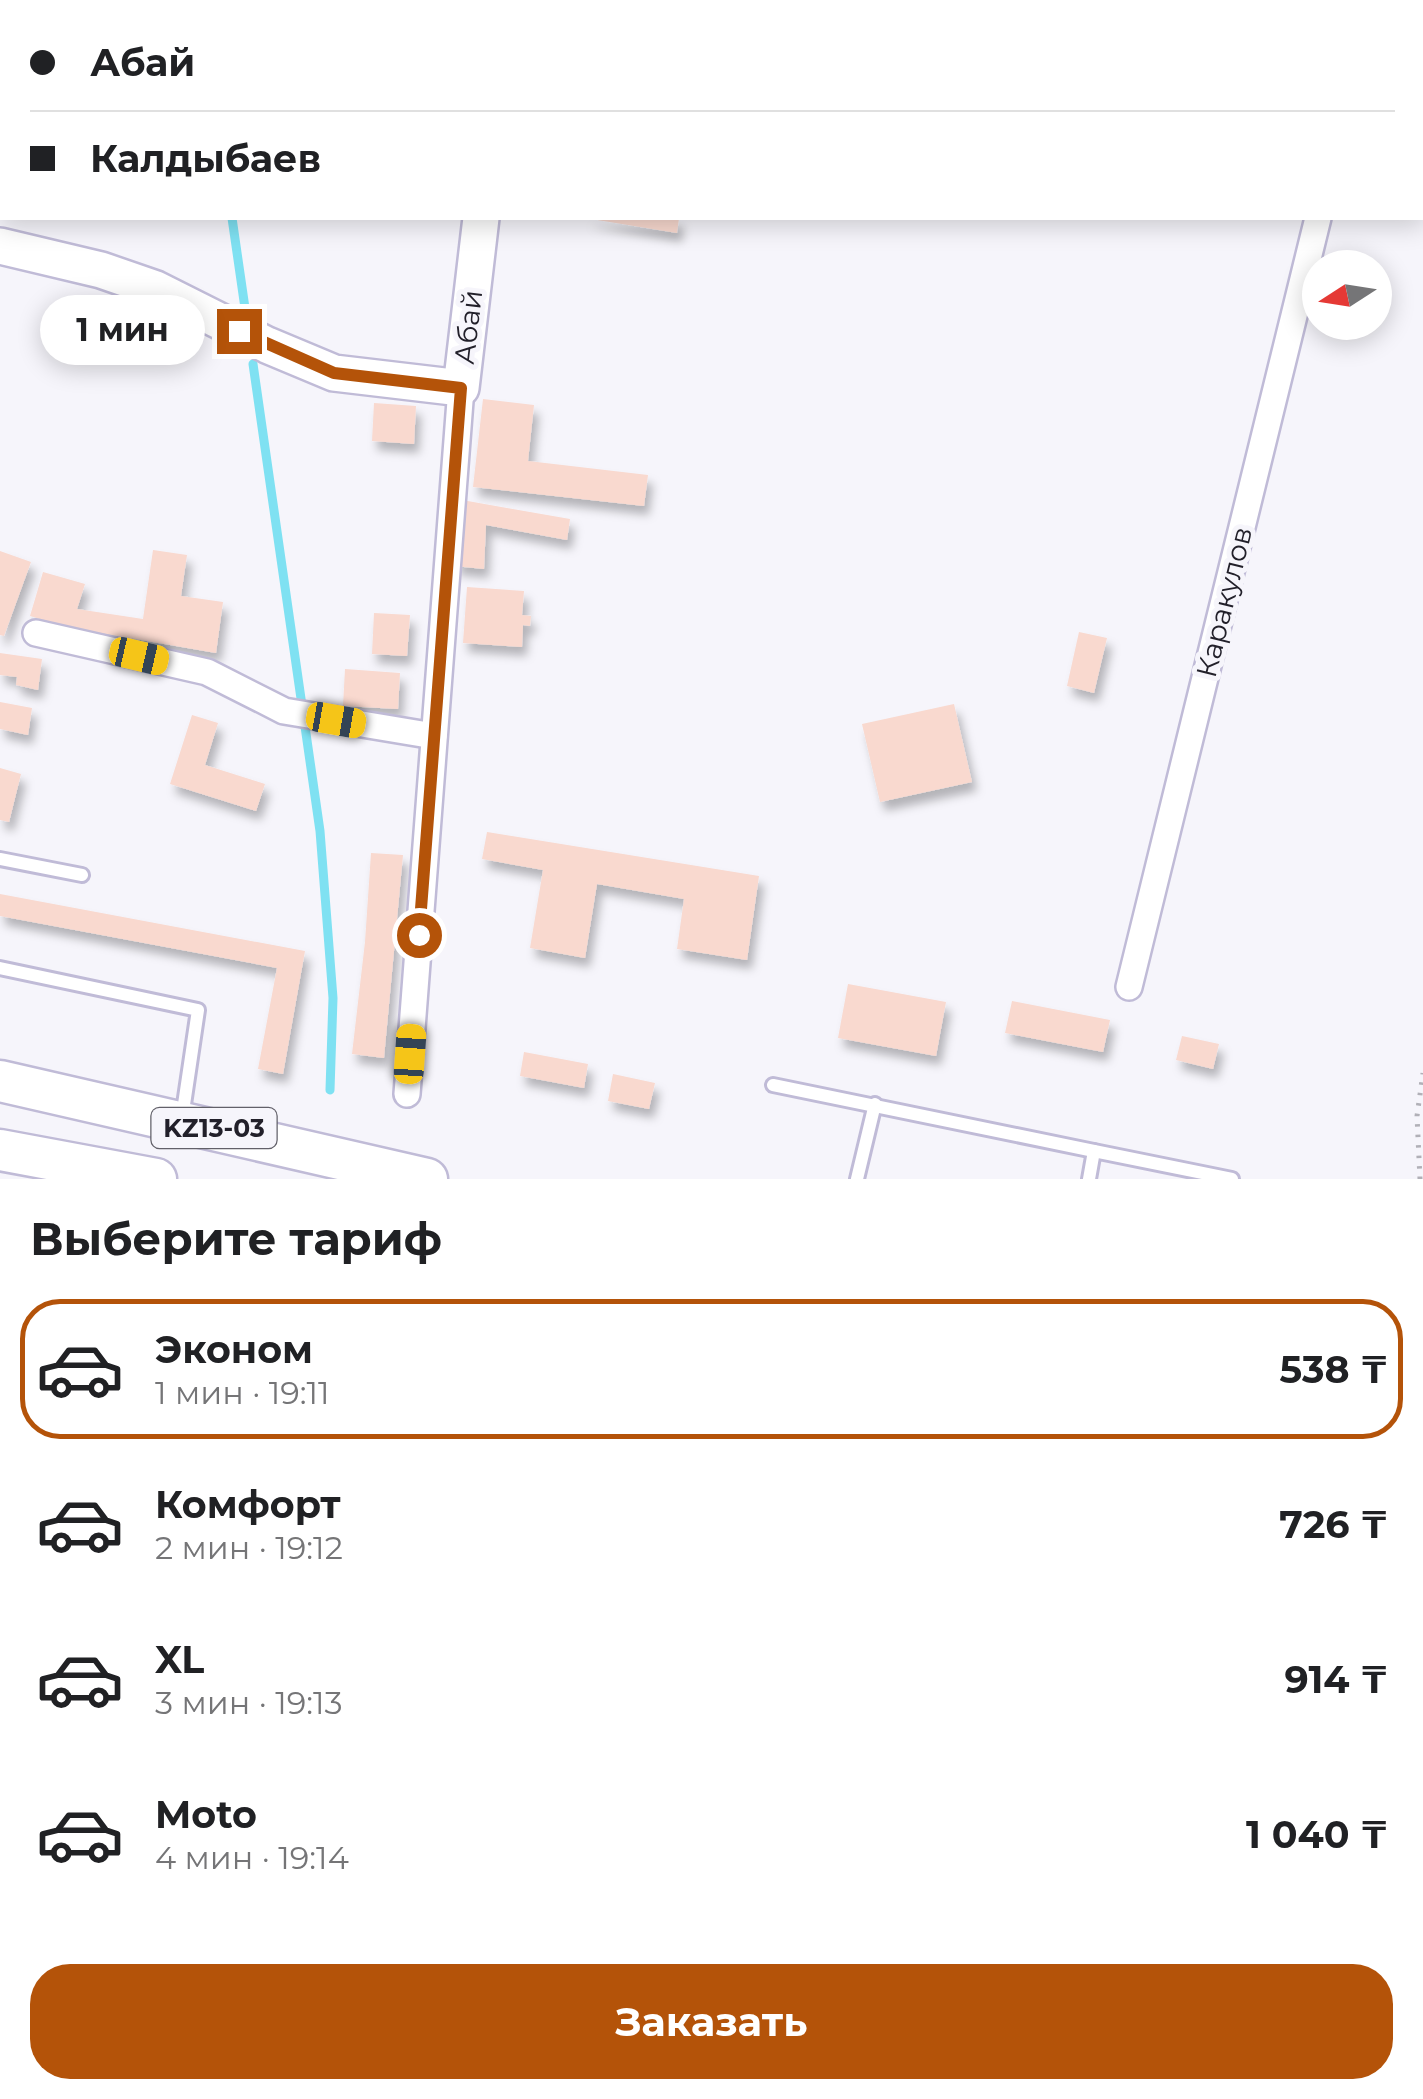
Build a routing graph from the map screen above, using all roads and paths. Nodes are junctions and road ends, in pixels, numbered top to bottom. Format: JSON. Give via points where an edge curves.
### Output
{"nodes":[{"id":1,"x":482,"y":220,"type":"edge"},
{"id":2,"x":1318,"y":220,"type":"edge"},
{"id":3,"x":0,"y":246,"type":"edge"},
{"id":4,"x":461,"y":388,"type":"junction"},
{"id":5,"x":36,"y":633,"type":"dead end"},
{"id":6,"x":434,"y":736,"type":"junction"},
{"id":7,"x":0,"y":858,"type":"edge"},
{"id":8,"x":82,"y":875,"type":"dead end"},
{"id":9,"x":0,"y":968,"type":"edge"},
{"id":10,"x":1129,"y":987,"type":"dead end"},
{"id":11,"x":1423,"y":1073,"type":"edge"},
{"id":12,"x":0,"y":1081,"type":"edge"},
{"id":13,"x":772,"y":1084,"type":"dead end"},
{"id":14,"x":63,"y":1094,"type":"junction"},
{"id":15,"x":407,"y":1094,"type":"dead end"},
{"id":16,"x":875,"y":1104,"type":"junction"},
{"id":17,"x":182,"y":1121,"type":"junction"},
{"id":18,"x":0,"y":1150,"type":"edge"},
{"id":19,"x":1094,"y":1151,"type":"junction"},
{"id":20,"x":46,"y":1159,"type":"junction"},
{"id":21,"x":156,"y":1179,"type":"edge"},
{"id":22,"x":427,"y":1179,"type":"edge"},
{"id":23,"x":857,"y":1179,"type":"edge"},
{"id":24,"x":1088,"y":1179,"type":"edge"},
{"id":25,"x":1232,"y":1179,"type":"edge"},
{"id":26,"x":1420,"y":1179,"type":"edge"}],
"edges":[{"from":1,"to":4,"type":"main road","name":"Абай"},
{"from":2,"to":10,"type":"street","name":"Каракулов"},
{"from":3,"to":4,"type":"main road","via":[[156,289],[334,373]]},
{"from":4,"to":6,"type":"street","name":"Абай"},
{"from":5,"to":6,"type":"street","via":[[208,672],[284,711]]},
{"from":6,"to":15,"type":"street","name":"Абай"},
{"from":7,"to":8,"type":"lane"},
{"from":9,"to":17,"type":"lane","via":[[198,1010]]},
{"from":11,"to":26,"type":"path"},
{"from":12,"to":14,"type":"highway","number":"KZ13-03"},
{"from":13,"to":16,"type":"lane"},
{"from":14,"to":17,"type":"highway","number":"KZ13-03"},
{"from":14,"to":20,"type":"highway"},
{"from":16,"to":19,"type":"lane"},
{"from":16,"to":23,"type":"lane"},
{"from":17,"to":22,"type":"highway","number":"KZ13-03"},
{"from":18,"to":20,"type":"highway","number":"KZ13-03"},
{"from":19,"to":24,"type":"lane"},
{"from":19,"to":25,"type":"lane"},
{"from":20,"to":21,"type":"highway","number":"KZ13-03"}]}
